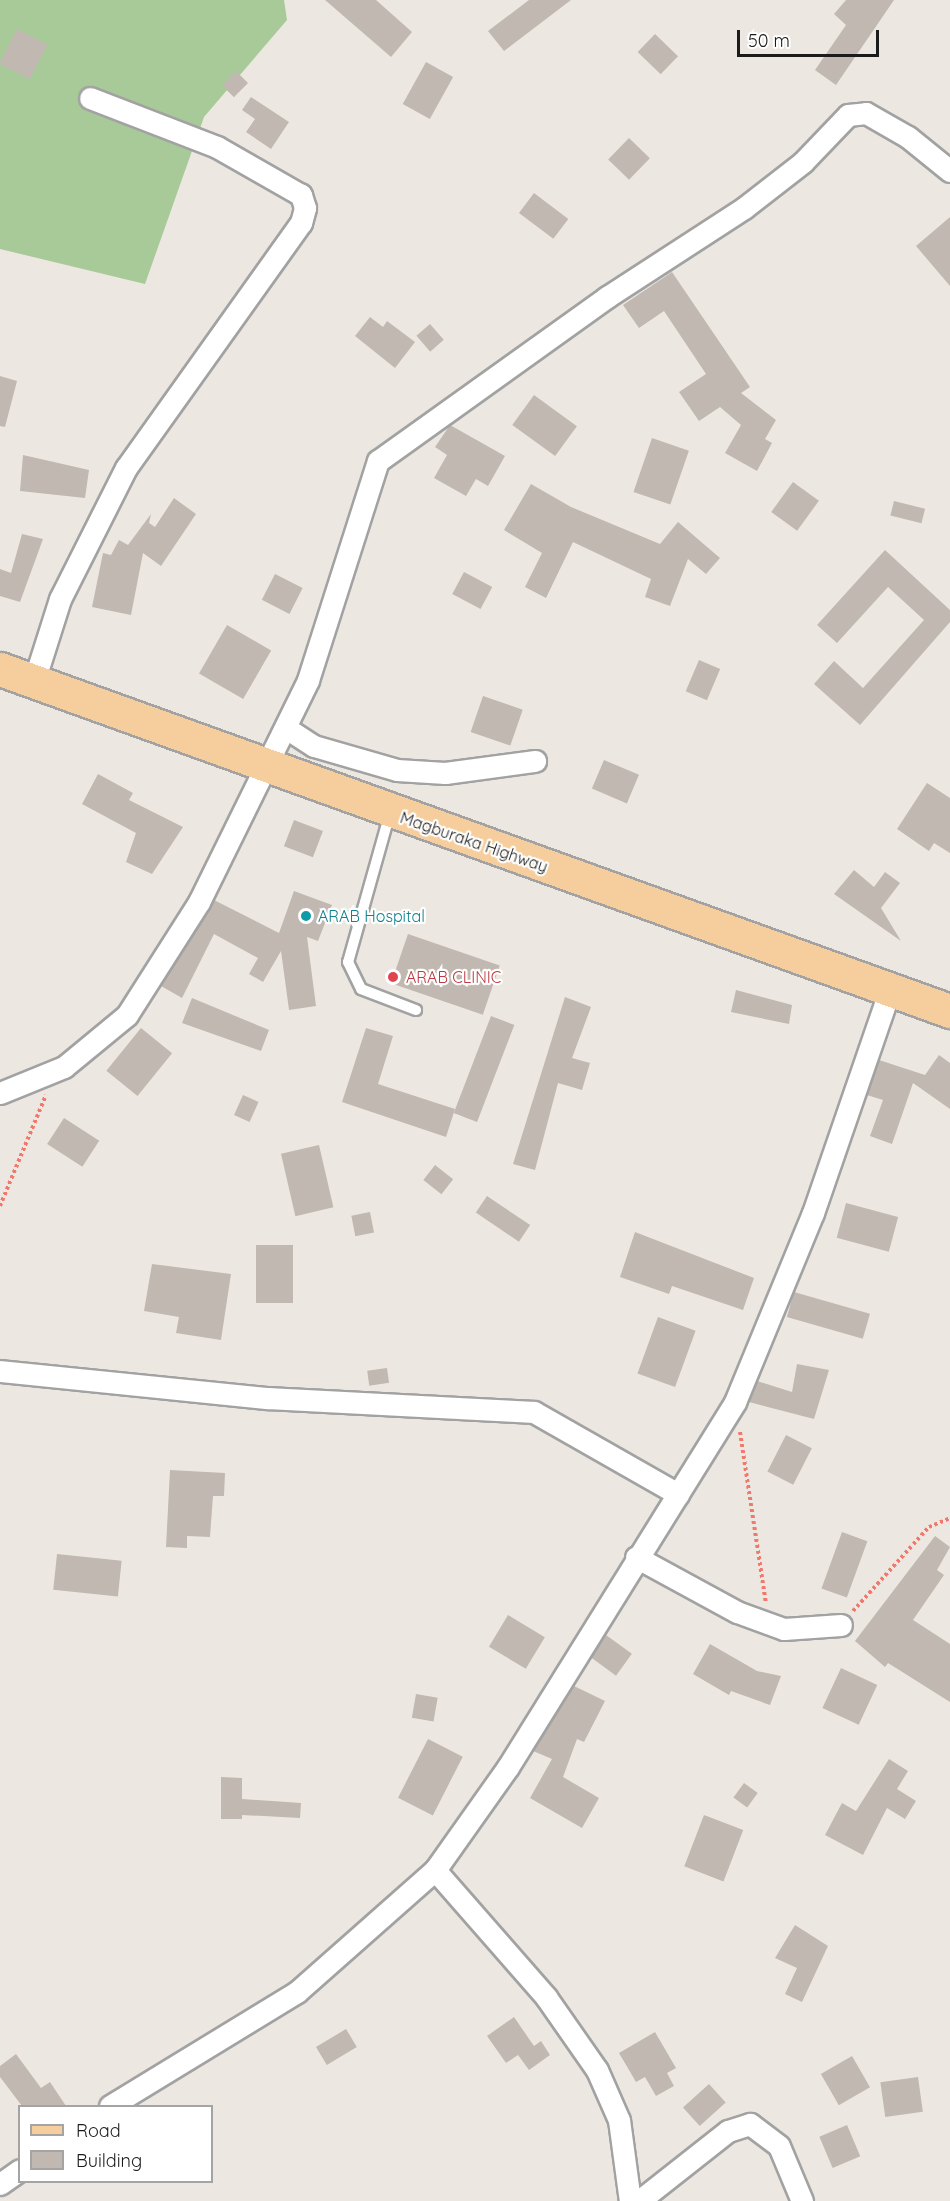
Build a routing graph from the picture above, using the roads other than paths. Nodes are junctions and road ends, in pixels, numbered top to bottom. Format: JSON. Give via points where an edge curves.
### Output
{"nodes":[{"id":1,"x":90,"y":98,"type":"dead end"},
{"id":2,"x":950,"y":171,"type":"edge"},
{"id":3,"x":0,"y":669,"type":"edge"},
{"id":4,"x":34,"y":681,"type":"junction"},
{"id":5,"x":286,"y":728,"type":"junction"},
{"id":6,"x":535,"y":761,"type":"dead end"},
{"id":7,"x":267,"y":767,"type":"junction"},
{"id":8,"x":390,"y":813,"type":"junction"},
{"id":9,"x":890,"y":989,"type":"junction"},
{"id":10,"x":416,"y":1010,"type":"dead end"},
{"id":11,"x":950,"y":1011,"type":"edge"},
{"id":12,"x":0,"y":1093,"type":"edge"},
{"id":13,"x":0,"y":1371,"type":"edge"},
{"id":14,"x":678,"y":1494,"type":"junction"},
{"id":15,"x":636,"y":1557,"type":"junction"},
{"id":16,"x":841,"y":1625,"type":"road end"},
{"id":17,"x":435,"y":1870,"type":"junction"},
{"id":18,"x":112,"y":2105,"type":"edge"},
{"id":19,"x":18,"y":2171,"type":"edge"},
{"id":20,"x":0,"y":2184,"type":"edge"},
{"id":21,"x":630,"y":2201,"type":"edge"},
{"id":22,"x":639,"y":2201,"type":"edge"},
{"id":23,"x":802,"y":2201,"type":"edge"}],
"edges":[{"from":1,"to":4,"type":"street","via":[[217,147],[301,195],[305,208],[301,223],[126,468],[60,599]]},
{"from":2,"to":5,"type":"street","via":[[908,137],[866,113],[848,115],[803,162],[726,222],[607,297],[404,439],[378,461],[308,680]]},
{"from":3,"to":4,"type":"main road","name":"Magburaka Highway"},
{"from":4,"to":7,"type":"main road","name":"Magburaka Highway"},
{"from":5,"to":6,"type":"street","via":[[314,746],[397,770],[445,773]]},
{"from":5,"to":7,"type":"street"},
{"from":7,"to":8,"type":"main road","name":"Magburaka Highway"},
{"from":7,"to":12,"type":"street","via":[[199,902],[127,1015],[64,1066]]},
{"from":8,"to":9,"type":"main road","name":"Magburaka Highway"},
{"from":8,"to":10,"type":"lane","via":[[348,962],[361,989]]},
{"from":9,"to":11,"type":"main road","name":"Magburaka Highway"},
{"from":9,"to":14,"type":"street","via":[[813,1213],[735,1402]]},
{"from":13,"to":14,"type":"street","via":[[268,1398],[534,1412]]},
{"from":14,"to":15,"type":"street"},
{"from":15,"to":16,"type":"street","via":[[784,1629]]},
{"from":15,"to":17,"type":"street","via":[[508,1767]]},
{"from":17,"to":18,"type":"street","via":[[297,1992]]},
{"from":17,"to":21,"type":"street","via":[[546,1997],[597,2070],[620,2120]]},
{"from":19,"to":20,"type":"street"},
{"from":22,"to":23,"type":"street","via":[[728,2131],[750,2124],[779,2146]]}]}
